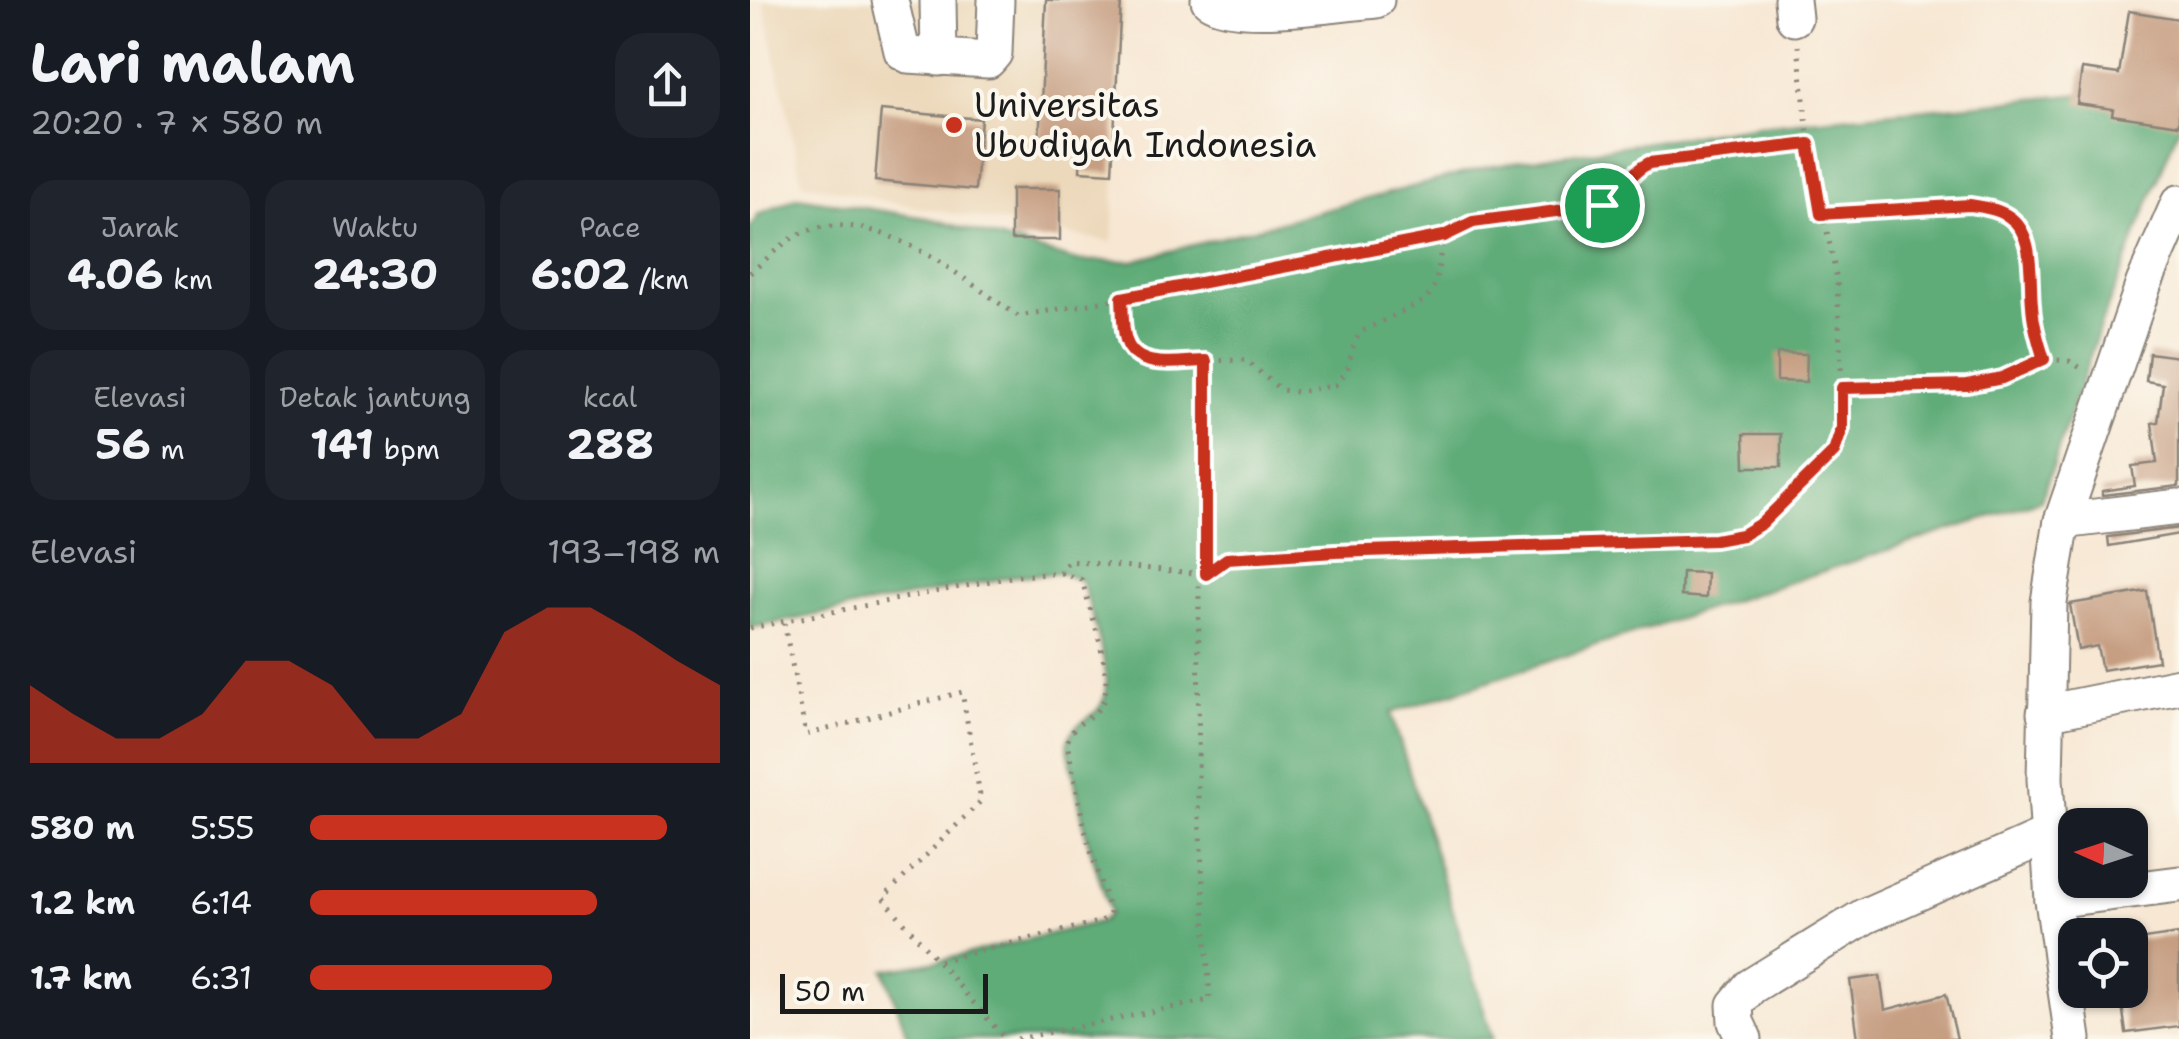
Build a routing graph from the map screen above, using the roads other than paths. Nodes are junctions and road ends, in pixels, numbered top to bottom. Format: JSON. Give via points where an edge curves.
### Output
{"nodes":[{"id":1,"x":890,"y":0,"type":"edge"},
{"id":2,"x":938,"y":0,"type":"edge"},
{"id":3,"x":996,"y":0,"type":"edge"},
{"id":4,"x":1209,"y":0,"type":"edge"},
{"id":5,"x":1376,"y":0,"type":"edge"},
{"id":6,"x":940,"y":58,"type":"junction"},
{"id":7,"x":2176,"y":216,"type":"edge"},
{"id":8,"x":2179,"y":507,"type":"edge"},
{"id":9,"x":2062,"y":521,"type":"junction"},
{"id":10,"x":2179,"y":686,"type":"edge"},
{"id":11,"x":2045,"y":714,"type":"junction"},
{"id":12,"x":2048,"y":835,"type":"junction"},
{"id":13,"x":2179,"y":884,"type":"edge"},
{"id":14,"x":2054,"y":900,"type":"junction"},
{"id":15,"x":1744,"y":1039,"type":"edge"},
{"id":16,"x":2073,"y":1039,"type":"edge"}],
"edges":[{"from":1,"to":6,"type":"street","via":[[902,51]]},
{"from":2,"to":6,"type":"street"},
{"from":3,"to":6,"type":"street","via":[[992,58]]},
{"from":4,"to":5,"type":"street","via":[[1242,10]]},
{"from":7,"to":9,"type":"street"},
{"from":8,"to":9,"type":"street"},
{"from":9,"to":11,"type":"street","via":[[2049,602]]},
{"from":10,"to":11,"type":"street"},
{"from":11,"to":12,"type":"street"},
{"from":12,"to":14,"type":"street"},
{"from":12,"to":15,"type":"street","via":[[1865,916],[1750,986],[1735,1005]]},
{"from":13,"to":14,"type":"street"},
{"from":14,"to":16,"type":"street"}]}
